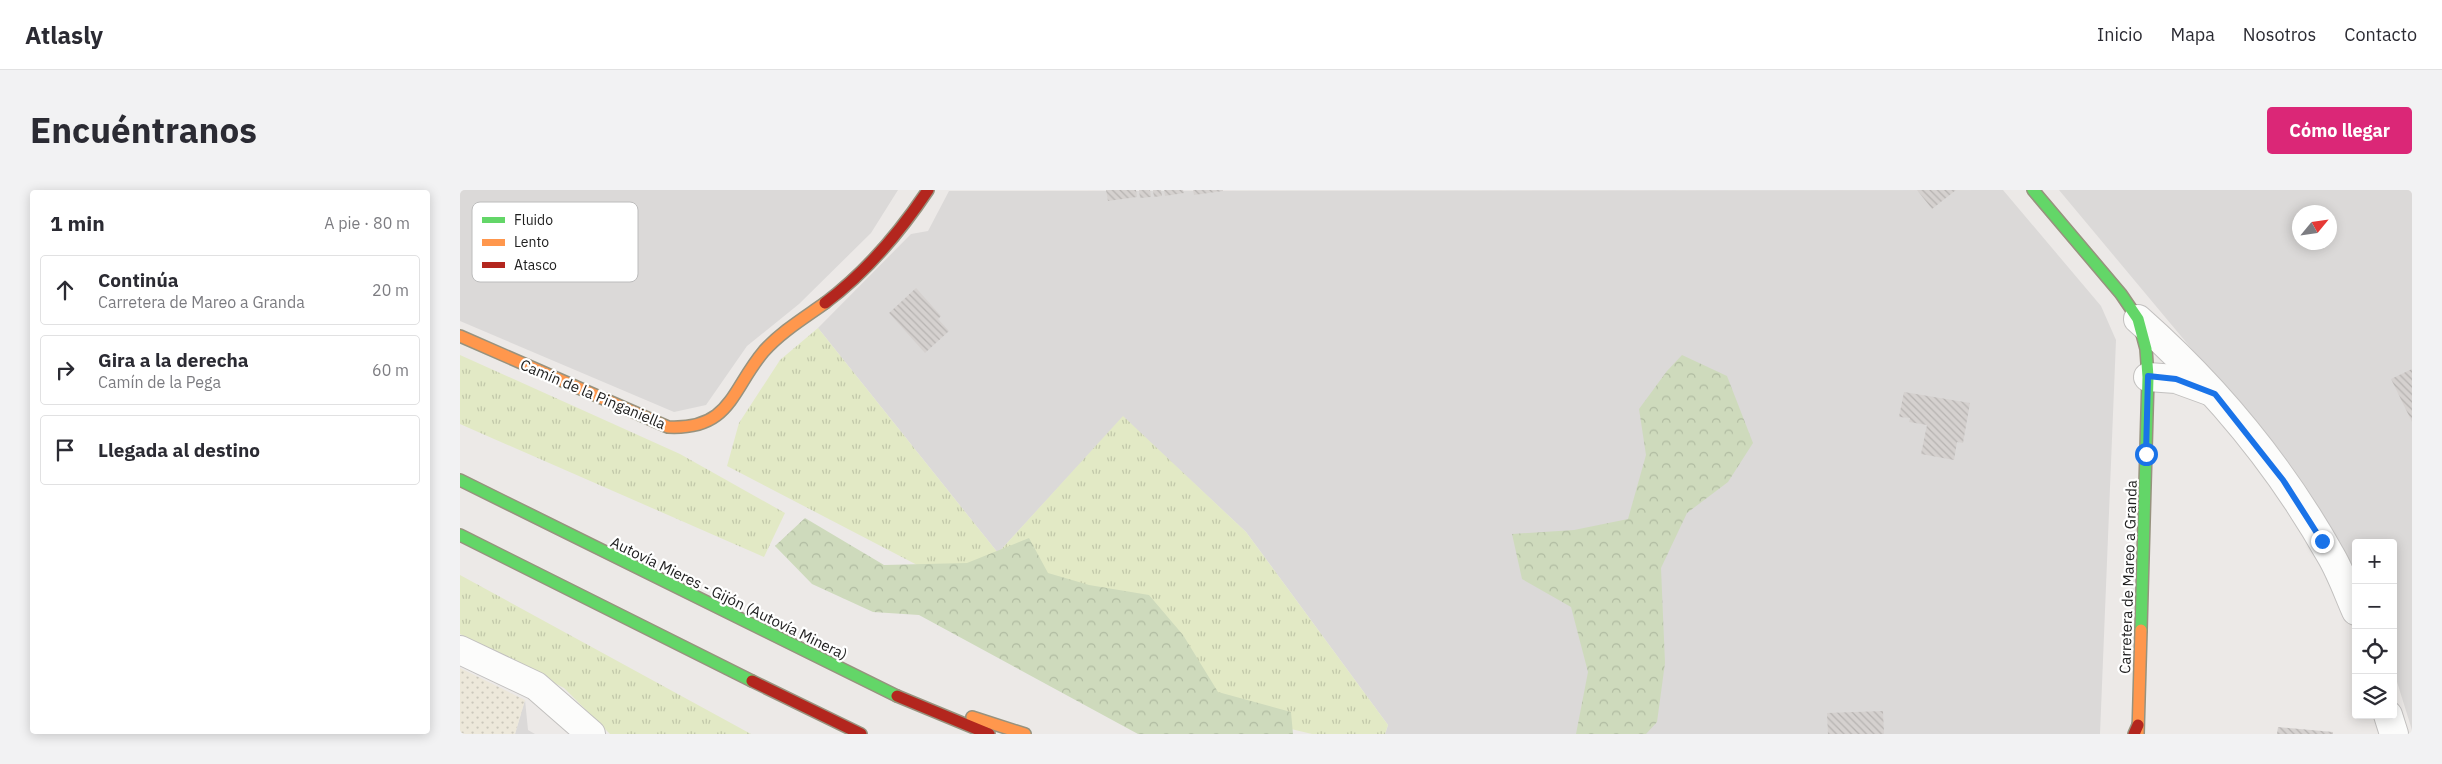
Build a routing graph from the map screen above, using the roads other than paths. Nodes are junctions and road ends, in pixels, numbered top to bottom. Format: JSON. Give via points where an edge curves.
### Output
{"nodes":[{"id":1,"x":928,"y":190,"type":"edge"},
{"id":2,"x":2033,"y":190,"type":"edge"},
{"id":3,"x":2138,"y":318,"type":"joint"},
{"id":4,"x":460,"y":336,"type":"edge"},
{"id":5,"x":2153,"y":344,"type":"junction"},
{"id":6,"x":2148,"y":376,"type":"junction"},
{"id":7,"x":2215,"y":394,"type":"junction"},
{"id":8,"x":460,"y":480,"type":"edge"},
{"id":9,"x":460,"y":535,"type":"edge"},
{"id":10,"x":2352,"y":602,"type":"edge"},
{"id":11,"x":460,"y":650,"type":"edge"},
{"id":12,"x":873,"y":686,"type":"junction"},
{"id":13,"x":2389,"y":719,"type":"edge"},
{"id":14,"x":2138,"y":732,"type":"edge"},
{"id":15,"x":858,"y":733,"type":"edge"},
{"id":16,"x":591,"y":734,"type":"edge"},
{"id":17,"x":989,"y":734,"type":"edge"},
{"id":18,"x":1025,"y":734,"type":"edge"},
{"id":19,"x":2394,"y":734,"type":"edge"}],
"edges":[{"from":1,"to":4,"type":"main road","name":"Camín de la Pinganiella","via":[[864,267],[833,297],[765,350],[729,406],[692,429],[668,427]]},
{"from":2,"to":3,"type":"main road"},
{"from":3,"to":5,"type":"street"},
{"from":5,"to":6,"type":"main road","name":"Carretera de Mareo a Granda"},
{"from":5,"to":7,"type":"street"},
{"from":6,"to":7,"type":"street","via":[[2176,379]]},
{"from":6,"to":14,"type":"main road","name":"Carretera de Mareo a Granda"},
{"from":7,"to":10,"type":"street","via":[[2283,480],[2331,557]]},
{"from":8,"to":12,"type":"main road","name":"Autovía Mieres - Gijón (Autovía Minera)"},
{"from":9,"to":15,"type":"main road"},
{"from":11,"to":16,"type":"street","via":[[536,686]]},
{"from":12,"to":17,"type":"main road","name":"Autovía Mieres - Gijón (Autovía Minera)"},
{"from":12,"to":18,"type":"main road"},
{"from":13,"to":19,"type":"street"}]}
